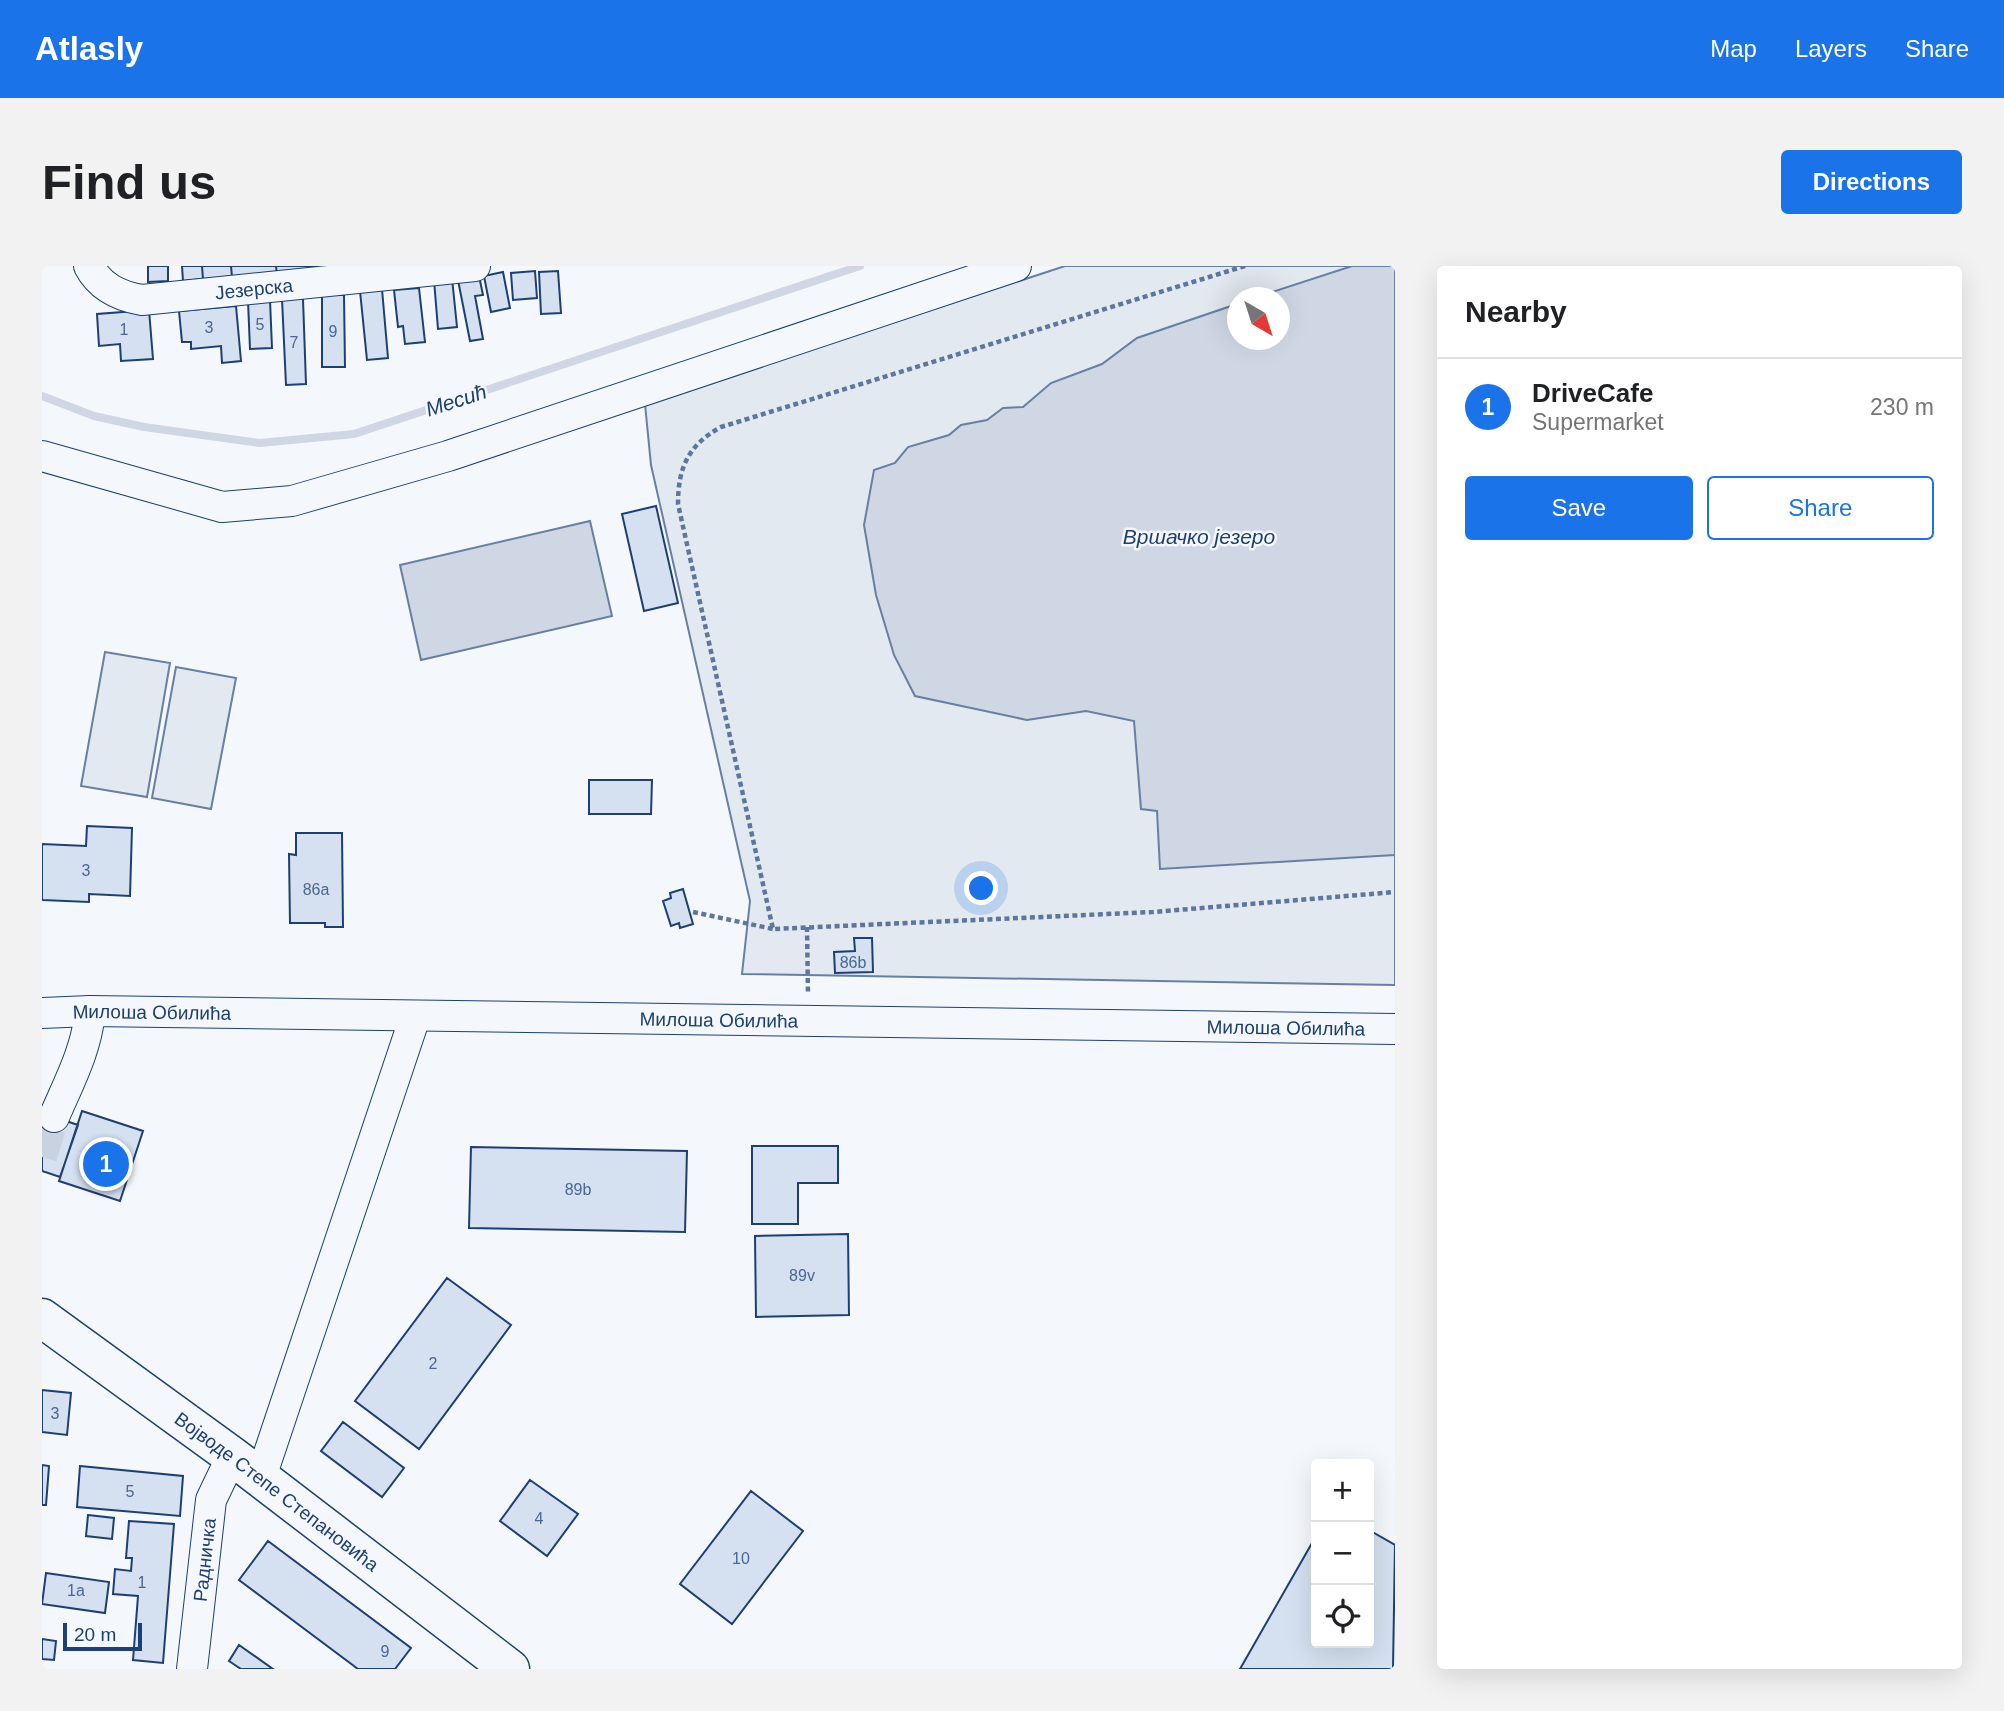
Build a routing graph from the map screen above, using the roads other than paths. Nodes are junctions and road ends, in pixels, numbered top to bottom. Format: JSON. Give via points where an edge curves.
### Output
{"nodes":[{"id":1,"x":89,"y":266,"type":"edge"},
{"id":2,"x":475,"y":266,"type":"edge"},
{"id":3,"x":1016,"y":266,"type":"edge"},
{"id":4,"x":42,"y":456,"type":"edge"},
{"id":5,"x":90,"y":1011,"type":"junction"},
{"id":6,"x":42,"y":1013,"type":"edge"},
{"id":7,"x":415,"y":1017,"type":"junction"},
{"id":8,"x":1395,"y":1029,"type":"edge"},
{"id":9,"x":54,"y":1085,"type":"edge"},
{"id":10,"x":54,"y":1117,"type":"tunnel mouth"},
{"id":11,"x":42,"y":1318,"type":"edge"},
{"id":12,"x":246,"y":1468,"type":"junction"},
{"id":13,"x":192,"y":1669,"type":"edge"},
{"id":14,"x":510,"y":1669,"type":"edge"}],
"edges":[{"from":1,"to":2,"type":"street","name":"Језерска","via":[[108,288],[142,300]]},
{"from":3,"to":4,"type":"street","via":[[448,456],[292,500],[222,507]]},
{"from":5,"to":6,"type":"street","name":"Милоша Обилића"},
{"from":5,"to":7,"type":"street","name":"Милоша Обилића"},
{"from":5,"to":9,"type":"street","via":[[88,1031]]},
{"from":7,"to":8,"type":"street","name":"Милоша Обилића"},
{"from":7,"to":12,"type":"street","name":"Радничка"},
{"from":9,"to":10,"type":"street"},
{"from":11,"to":12,"type":"main road","name":"Војводе Степе Степановића"},
{"from":12,"to":13,"type":"street","name":"Радничка","via":[[211,1500]]},
{"from":12,"to":14,"type":"main road","name":"Војводе Степе Степановића"}]}
